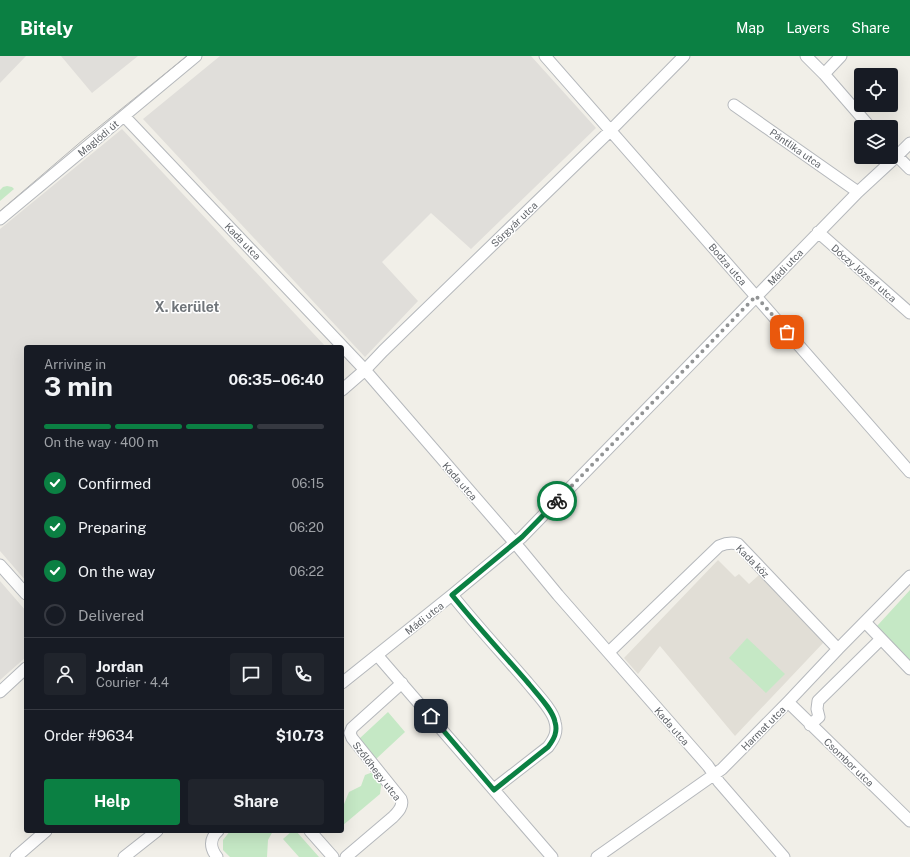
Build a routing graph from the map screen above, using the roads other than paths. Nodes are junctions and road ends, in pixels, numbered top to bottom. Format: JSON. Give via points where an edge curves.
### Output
{"nodes":[{"id":1,"x":196,"y":56,"type":"edge"},
{"id":2,"x":546,"y":56,"type":"edge"},
{"id":3,"x":684,"y":56,"type":"edge"},
{"id":4,"x":806,"y":56,"type":"edge"},
{"id":5,"x":841,"y":56,"type":"edge"},
{"id":6,"x":824,"y":74,"type":"junction"},
{"id":7,"x":734,"y":105,"type":"dead end"},
{"id":8,"x":124,"y":116,"type":"junction"},
{"id":9,"x":864,"y":120,"type":"edge"},
{"id":10,"x":610,"y":130,"type":"junction"},
{"id":11,"x":910,"y":143,"type":"edge"},
{"id":12,"x":898,"y":150,"type":"edge"},
{"id":13,"x":898,"y":157,"type":"edge"},
{"id":14,"x":884,"y":164,"type":"edge"},
{"id":15,"x":910,"y":169,"type":"edge"},
{"id":16,"x":858,"y":192,"type":"junction"},
{"id":17,"x":0,"y":220,"type":"edge"},
{"id":18,"x":818,"y":232,"type":"junction"},
{"id":19,"x":756,"y":296,"type":"junction"},
{"id":20,"x":910,"y":313,"type":"edge"},
{"id":21,"x":341,"y":345,"type":"edge"},
{"id":22,"x":344,"y":348,"type":"edge"},
{"id":23,"x":365,"y":370,"type":"junction"},
{"id":24,"x":344,"y":388,"type":"edge"},
{"id":25,"x":910,"y":472,"type":"edge"},
{"id":26,"x":515,"y":544,"type":"junction"},
{"id":27,"x":0,"y":565,"type":"edge"},
{"id":28,"x":910,"y":576,"type":"edge"},
{"id":29,"x":24,"y":592,"type":"edge"},
{"id":30,"x":452,"y":595,"type":"junction"},
{"id":31,"x":865,"y":622,"type":"junction"},
{"id":32,"x":881,"y":639,"type":"junction"},
{"id":33,"x":838,"y":649,"type":"junction"},
{"id":34,"x":609,"y":652,"type":"junction"},
{"id":35,"x":377,"y":655,"type":"junction"},
{"id":36,"x":910,"y":669,"type":"edge"},
{"id":37,"x":24,"y":670,"type":"edge"},
{"id":38,"x":344,"y":678,"type":"edge"},
{"id":39,"x":402,"y":683,"type":"junction"},
{"id":40,"x":0,"y":692,"type":"edge"},
{"id":41,"x":788,"y":702,"type":"junction"},
{"id":42,"x":810,"y":725,"type":"junction"},
{"id":43,"x":714,"y":775,"type":"junction"},
{"id":44,"x":494,"y":790,"type":"junction"},
{"id":45,"x":910,"y":821,"type":"edge"},
{"id":46,"x":44,"y":833,"type":"edge"},
{"id":47,"x":154,"y":833,"type":"edge"},
{"id":48,"x":216,"y":833,"type":"edge"},
{"id":49,"x":312,"y":833,"type":"edge"},
{"id":50,"x":16,"y":857,"type":"edge"},
{"id":51,"x":124,"y":857,"type":"edge"},
{"id":52,"x":217,"y":857,"type":"edge"},
{"id":53,"x":333,"y":857,"type":"edge"},
{"id":54,"x":346,"y":857,"type":"edge"},
{"id":55,"x":552,"y":857,"type":"edge"},
{"id":56,"x":596,"y":857,"type":"edge"},
{"id":57,"x":784,"y":857,"type":"edge"}],
"edges":[{"from":1,"to":8,"type":"street","name":"Maglódi út"},
{"from":2,"to":10,"type":"street","name":"Bodza utca"},
{"from":3,"to":10,"type":"street","name":"Sörgyár utca"},
{"from":4,"to":6,"type":"street"},
{"from":5,"to":6,"type":"street"},
{"from":6,"to":9,"type":"street"},
{"from":7,"to":16,"type":"street","name":"Pántlika utca"},
{"from":8,"to":17,"type":"street","name":"Maglódi út"},
{"from":8,"to":21,"type":"street","name":"Kada utca"},
{"from":10,"to":19,"type":"street","name":"Bodza utca"},
{"from":10,"to":23,"type":"street","name":"Sörgyár utca"},
{"from":11,"to":12,"type":"street","name":"Mádi utca"},
{"from":13,"to":15,"type":"street"},
{"from":14,"to":16,"type":"street","name":"Mádi utca"},
{"from":16,"to":18,"type":"street","name":"Mádi utca"},
{"from":18,"to":19,"type":"street","name":"Mádi utca"},
{"from":18,"to":20,"type":"street","name":"Dóczy József utca"},
{"from":19,"to":25,"type":"street","name":"Bodza utca"},
{"from":19,"to":26,"type":"street","name":"Mádi utca"},
{"from":22,"to":23,"type":"street","name":"Kada utca"},
{"from":23,"to":24,"type":"street","name":"Sörgyár utca"},
{"from":23,"to":26,"type":"street","name":"Kada utca"},
{"from":26,"to":30,"type":"street","name":"Mádi utca"},
{"from":26,"to":34,"type":"street","name":"Kada utca"},
{"from":27,"to":29,"type":"street"},
{"from":28,"to":31,"type":"street","name":"Harmat utca"},
{"from":30,"to":35,"type":"street","name":"Mádi utca"},
{"from":30,"to":44,"type":"street","via":[[536,693],[553,714],[555,721],[554,740],[548,747]]},
{"from":31,"to":32,"type":"street"},
{"from":31,"to":33,"type":"street","name":"Harmat utca"},
{"from":32,"to":36,"type":"street"},
{"from":32,"to":42,"type":"street","via":[[818,701],[819,717]]},
{"from":33,"to":34,"type":"street","name":"Kada köz","via":[[738,544],[732,542],[719,546]]},
{"from":33,"to":41,"type":"street","name":"Harmat utca"},
{"from":34,"to":43,"type":"street","name":"Kada utca"},
{"from":35,"to":38,"type":"street","name":"Mádi utca"},
{"from":35,"to":39,"type":"street"},
{"from":37,"to":40,"type":"street"},
{"from":39,"to":44,"type":"street"},
{"from":39,"to":54,"type":"street","name":"Szőlőhegy utca","via":[[352,728],[350,733],[401,799],[402,806],[393,817]]},
{"from":41,"to":42,"type":"street","name":"Csombor utca"},
{"from":41,"to":43,"type":"street","name":"Harmat utca"},
{"from":42,"to":45,"type":"street","name":"Csombor utca"},
{"from":43,"to":56,"type":"street","name":"Harmat utca"},
{"from":43,"to":57,"type":"street","name":"Kada utca"},
{"from":44,"to":55,"type":"street"},
{"from":46,"to":50,"type":"street"},
{"from":47,"to":51,"type":"street"},
{"from":48,"to":52,"type":"street","via":[[212,848]]},
{"from":49,"to":53,"type":"street"}]}
